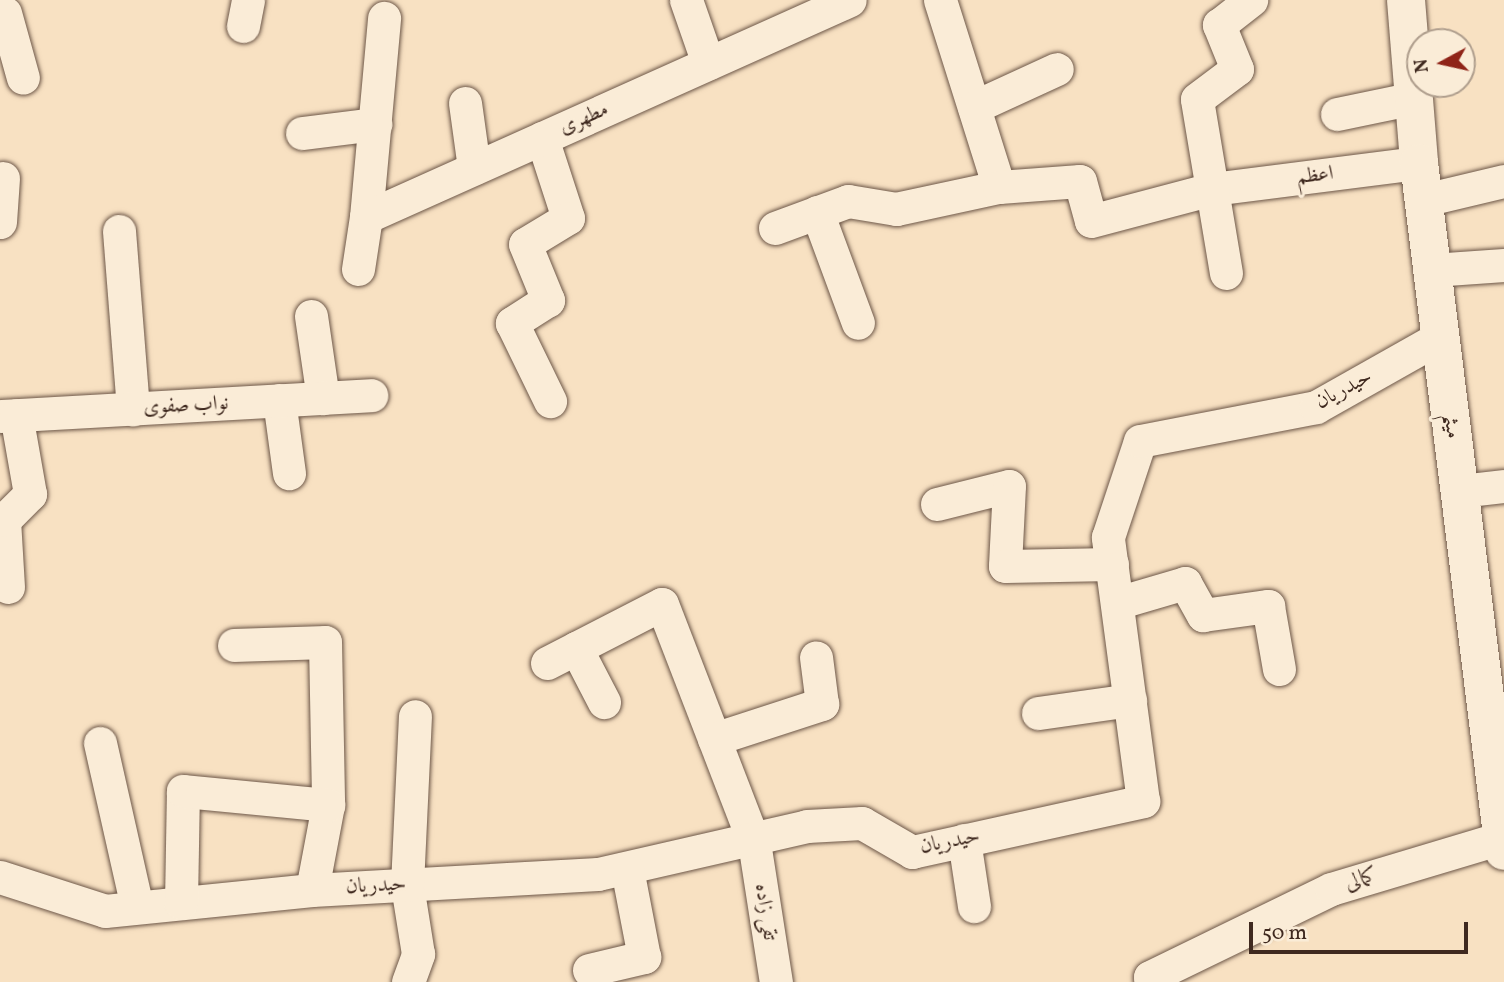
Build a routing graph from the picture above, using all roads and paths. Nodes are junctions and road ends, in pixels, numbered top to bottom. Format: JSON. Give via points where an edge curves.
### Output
{"nodes":[{"id":1,"x":686,"y":0,"type":"edge"},
{"id":2,"x":850,"y":0,"type":"edge"},
{"id":3,"x":940,"y":0,"type":"edge"},
{"id":4,"x":1251,"y":0,"type":"edge"},
{"id":5,"x":1406,"y":0,"type":"edge"},
{"id":6,"x":11,"y":9,"type":"edge"},
{"id":7,"x":384,"y":18,"type":"dead end"},
{"id":8,"x":1408,"y":28,"type":"edge"},
{"id":9,"x":708,"y":63,"type":"junction"},
{"id":10,"x":1057,"y":69,"type":"dead end"},
{"id":11,"x":23,"y":78,"type":"dead end"},
{"id":12,"x":1414,"y":98,"type":"joint"},
{"id":13,"x":466,"y":103,"type":"dead end"},
{"id":14,"x":974,"y":107,"type":"junction"},
{"id":15,"x":1337,"y":114,"type":"dead end"},
{"id":16,"x":375,"y":124,"type":"junction"},
{"id":17,"x":302,"y":133,"type":"dead end"},
{"id":18,"x":542,"y":138,"type":"junction"},
{"id":19,"x":1419,"y":163,"type":"junction"},
{"id":20,"x":474,"y":168,"type":"junction"},
{"id":21,"x":3,"y":178,"type":"dead end"},
{"id":22,"x":1504,"y":181,"type":"edge"},
{"id":23,"x":999,"y":187,"type":"junction"},
{"id":24,"x":1212,"y":188,"type":"junction"},
{"id":25,"x":1424,"y":200,"type":"junction"},
{"id":26,"x":817,"y":212,"type":"junction"},
{"id":27,"x":366,"y":217,"type":"junction"},
{"id":28,"x":0,"y":222,"type":"edge"},
{"id":29,"x":775,"y":228,"type":"dead end"},
{"id":30,"x":119,"y":231,"type":"dead end"},
{"id":31,"x":1504,"y":265,"type":"edge"},
{"id":32,"x":358,"y":269,"type":"dead end"},
{"id":33,"x":1432,"y":270,"type":"junction"},
{"id":34,"x":1226,"y":273,"type":"dead end"},
{"id":35,"x":311,"y":316,"type":"dead end"},
{"id":36,"x":858,"y":323,"type":"dead end"},
{"id":37,"x":1440,"y":337,"type":"junction"},
{"id":38,"x":371,"y":395,"type":"dead end"},
{"id":39,"x":323,"y":398,"type":"junction"},
{"id":40,"x":279,"y":400,"type":"junction"},
{"id":41,"x":550,"y":401,"type":"dead end"},
{"id":42,"x":133,"y":409,"type":"junction"},
{"id":43,"x":8,"y":416,"type":"edge"},
{"id":44,"x":289,"y":473,"type":"dead end"},
{"id":45,"x":1504,"y":486,"type":"edge"},
{"id":46,"x":1460,"y":491,"type":"junction"},
{"id":47,"x":937,"y":503,"type":"dead end"},
{"id":48,"x":1112,"y":564,"type":"junction"},
{"id":49,"x":8,"y":587,"type":"dead end"},
{"id":50,"x":1117,"y":603,"type":"junction"},
{"id":51,"x":234,"y":645,"type":"dead end"},
{"id":52,"x":576,"y":648,"type":"junction"},
{"id":53,"x":1491,"y":648,"type":"edge"},
{"id":54,"x":816,"y":657,"type":"dead end"},
{"id":55,"x":547,"y":663,"type":"dead end"},
{"id":56,"x":1279,"y":669,"type":"dead end"},
{"id":57,"x":1130,"y":700,"type":"junction"},
{"id":58,"x":604,"y":702,"type":"dead end"},
{"id":59,"x":1038,"y":713,"type":"dead end"},
{"id":60,"x":415,"y":716,"type":"dead end"},
{"id":61,"x":714,"y":739,"type":"junction"},
{"id":62,"x":100,"y":743,"type":"dead end"},
{"id":63,"x":328,"y":805,"type":"junction"},
{"id":64,"x":964,"y":840,"type":"junction"},
{"id":65,"x":1503,"y":841,"type":"edge"},
{"id":66,"x":754,"y":842,"type":"junction"},
{"id":67,"x":626,"y":869,"type":"junction"},
{"id":68,"x":0,"y":877,"type":"edge"},
{"id":69,"x":407,"y":885,"type":"junction"},
{"id":70,"x":312,"y":890,"type":"junction"},
{"id":71,"x":181,"y":903,"type":"junction"},
{"id":72,"x":974,"y":906,"type":"dead end"},
{"id":73,"x":137,"y":907,"type":"junction"},
{"id":74,"x":589,"y":970,"type":"dead end"},
{"id":75,"x":1150,"y":979,"type":"edge"},
{"id":76,"x":408,"y":982,"type":"edge"},
{"id":77,"x":776,"y":982,"type":"edge"}],
"edges":[{"from":1,"to":9,"type":"street"},
{"from":2,"to":9,"type":"street","name":"مطهری"},
{"from":3,"to":14,"type":"street"},
{"from":4,"to":24,"type":"street","via":[[1219,25],[1237,69],[1197,99]]},
{"from":5,"to":8,"type":"main road","name":"میثم"},
{"from":6,"to":11,"type":"street"},
{"from":7,"to":16,"type":"street"},
{"from":9,"to":18,"type":"street","name":"مطهری"},
{"from":10,"to":14,"type":"street"},
{"from":12,"to":15,"type":"street"},
{"from":12,"to":19,"type":"main road","name":"میثم"},
{"from":13,"to":20,"type":"street"},
{"from":14,"to":23,"type":"street"},
{"from":16,"to":17,"type":"street"},
{"from":16,"to":27,"type":"street"},
{"from":18,"to":20,"type":"street","name":"مطهری"},
{"from":18,"to":41,"type":"street","via":[[568,218],[525,244],[548,300],[512,323]]},
{"from":19,"to":24,"type":"street","name":"اعظم"},
{"from":19,"to":25,"type":"main road","name":"میثم"},
{"from":20,"to":27,"type":"street","name":"مطهری"},
{"from":21,"to":28,"type":"street"},
{"from":22,"to":25,"type":"street"},
{"from":23,"to":24,"type":"street","name":"اعظم","via":[[1080,181],[1090,221]]},
{"from":23,"to":26,"type":"street","via":[[896,209],[848,201]]},
{"from":24,"to":34,"type":"street"},
{"from":25,"to":33,"type":"main road","name":"میثم"},
{"from":26,"to":29,"type":"street"},
{"from":26,"to":36,"type":"street"},
{"from":27,"to":32,"type":"street"},
{"from":30,"to":42,"type":"street"},
{"from":31,"to":33,"type":"street"},
{"from":33,"to":37,"type":"main road","name":"میثم"},
{"from":35,"to":39,"type":"street"},
{"from":37,"to":46,"type":"main road","name":"میثم"},
{"from":37,"to":48,"type":"street","name":"حیدریان","via":[[1316,407],[1140,441],[1108,537]]},
{"from":38,"to":39,"type":"street","name":"نواب صفوی"},
{"from":39,"to":40,"type":"street","name":"نواب صفوی"},
{"from":40,"to":42,"type":"street","name":"نواب صفوی"},
{"from":40,"to":44,"type":"street"},
{"from":42,"to":43,"type":"street","name":"نواب صفوی"},
{"from":43,"to":49,"type":"street","via":[[30,494],[4,520]]},
{"from":45,"to":46,"type":"street"},
{"from":46,"to":53,"type":"main road","name":"میثم"},
{"from":47,"to":48,"type":"street","via":[[1009,486],[1006,566]]},
{"from":48,"to":50,"type":"street","name":"حیدریان"},
{"from":50,"to":56,"type":"street","via":[[1185,583],[1203,615],[1268,606]]},
{"from":50,"to":57,"type":"street","name":"حیدریان"},
{"from":51,"to":63,"type":"street","via":[[325,642]]},
{"from":52,"to":55,"type":"street"},
{"from":52,"to":58,"type":"street"},
{"from":52,"to":61,"type":"street","name":"تقی زاده","via":[[662,604]]},
{"from":53,"to":65,"type":"main road","name":"میثم"},
{"from":54,"to":61,"type":"street","via":[[822,704]]},
{"from":57,"to":59,"type":"street"},
{"from":57,"to":64,"type":"street","name":"حیدریان","via":[[1143,801]]},
{"from":60,"to":69,"type":"street"},
{"from":61,"to":66,"type":"street","name":"تقی زاده"},
{"from":62,"to":73,"type":"street"},
{"from":63,"to":70,"type":"street"},
{"from":63,"to":71,"type":"street","via":[[183,791]]},
{"from":64,"to":66,"type":"street","name":"حیدریان","via":[[912,852],[862,823],[807,826]]},
{"from":64,"to":72,"type":"street"},
{"from":65,"to":75,"type":"street","name":"کمالی","via":[[1331,889]]},
{"from":66,"to":67,"type":"street","name":"حیدریان"},
{"from":66,"to":77,"type":"street","name":"تقی زاده"},
{"from":67,"to":69,"type":"street","name":"حیدریان"},
{"from":67,"to":74,"type":"street","via":[[644,957]]},
{"from":68,"to":73,"type":"street","name":"حیدریان","via":[[104,911]]},
{"from":69,"to":70,"type":"street","name":"حیدریان"},
{"from":69,"to":76,"type":"street","via":[[418,954]]},
{"from":70,"to":71,"type":"street","name":"حیدریان"},
{"from":71,"to":73,"type":"street","name":"حیدریان"}]}
